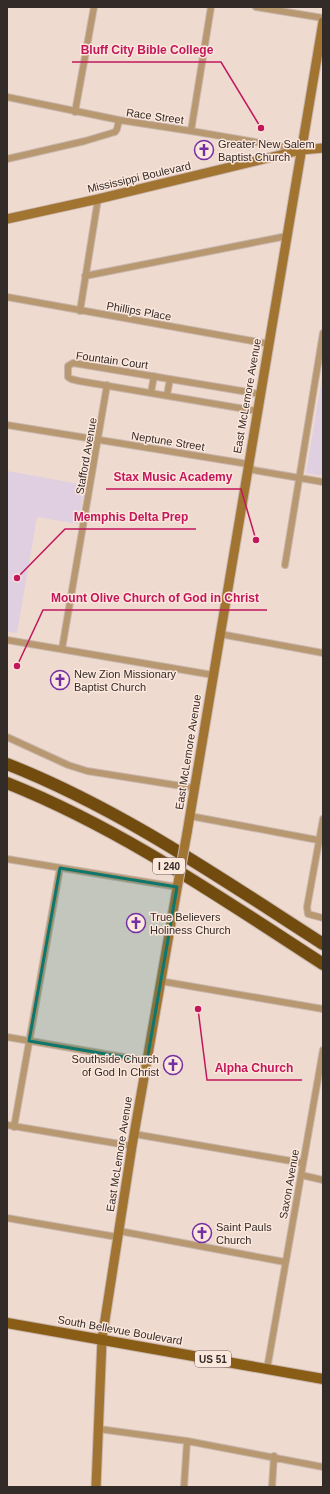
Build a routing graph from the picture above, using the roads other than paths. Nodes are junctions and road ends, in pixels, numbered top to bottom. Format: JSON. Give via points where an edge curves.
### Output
{"nodes":[{"id":1,"x":94,"y":7,"type":"edge"},
{"id":2,"x":211,"y":7,"type":"edge"},
{"id":3,"x":256,"y":7,"type":"edge"},
{"id":4,"x":323,"y":18,"type":"edge"},
{"id":5,"x":323,"y":22,"type":"edge"},
{"id":6,"x":7,"y":98,"type":"edge"},
{"id":7,"x":75,"y":112,"type":"junction"},
{"id":8,"x":119,"y":120,"type":"junction"},
{"id":9,"x":191,"y":131,"type":"junction"},
{"id":10,"x":323,"y":148,"type":"edge"},
{"id":11,"x":301,"y":150,"type":"junction"},
{"id":12,"x":7,"y":159,"type":"edge"},
{"id":13,"x":98,"y":199,"type":"junction"},
{"id":14,"x":7,"y":219,"type":"edge"},
{"id":15,"x":286,"y":236,"type":"junction"},
{"id":16,"x":85,"y":276,"type":"junction"},
{"id":17,"x":7,"y":297,"type":"edge"},
{"id":18,"x":80,"y":311,"type":"junction"},
{"id":19,"x":323,"y":334,"type":"edge"},
{"id":20,"x":269,"y":344,"type":"junction"},
{"id":21,"x":154,"y":376,"type":"junction"},
{"id":22,"x":170,"y":379,"type":"junction"},
{"id":23,"x":108,"y":385,"type":"junction"},
{"id":24,"x":151,"y":393,"type":"junction"},
{"id":25,"x":260,"y":394,"type":"junction"},
{"id":26,"x":167,"y":395,"type":"junction"},
{"id":27,"x":257,"y":411,"type":"junction"},
{"id":28,"x":7,"y":425,"type":"edge"},
{"id":29,"x":99,"y":440,"type":"junction"},
{"id":30,"x":248,"y":464,"type":"junction"},
{"id":31,"x":300,"y":478,"type":"junction"},
{"id":32,"x":323,"y":482,"type":"edge"},
{"id":33,"x":285,"y":565,"type":"dead end"},
{"id":34,"x":220,"y":634,"type":"junction"},
{"id":35,"x":7,"y":640,"type":"edge"},
{"id":36,"x":62,"y":649,"type":"junction"},
{"id":37,"x":323,"y":653,"type":"edge"},
{"id":38,"x":213,"y":675,"type":"junction"},
{"id":39,"x":7,"y":737,"type":"edge"},
{"id":40,"x":7,"y":764,"type":"edge"},
{"id":41,"x":7,"y":783,"type":"edge"},
{"id":42,"x":194,"y":788,"type":"junction"},
{"id":43,"x":190,"y":816,"type":"junction"},
{"id":44,"x":323,"y":820,"type":"edge"},
{"id":45,"x":321,"y":841,"type":"edge"},
{"id":46,"x":7,"y":859,"type":"edge"},
{"id":47,"x":60,"y":868,"type":"junction"},
{"id":48,"x":177,"y":885,"type":"junction"},
{"id":49,"x":323,"y":918,"type":"edge"},
{"id":50,"x":323,"y":944,"type":"edge"},
{"id":51,"x":323,"y":964,"type":"edge"},
{"id":52,"x":160,"y":981,"type":"junction"},
{"id":53,"x":323,"y":1009,"type":"edge"},
{"id":54,"x":7,"y":1037,"type":"edge"},
{"id":55,"x":29,"y":1041,"type":"junction"},
{"id":56,"x":323,"y":1050,"type":"edge"},
{"id":57,"x":147,"y":1061,"type":"junction"},
{"id":58,"x":7,"y":1125,"type":"edge"},
{"id":59,"x":14,"y":1126,"type":"junction"},
{"id":60,"x":134,"y":1134,"type":"junction"},
{"id":61,"x":132,"y":1146,"type":"junction"},
{"id":62,"x":303,"y":1163,"type":"junction"},
{"id":63,"x":301,"y":1175,"type":"junction"},
{"id":64,"x":323,"y":1180,"type":"edge"},
{"id":65,"x":7,"y":1218,"type":"edge"},
{"id":66,"x":118,"y":1234,"type":"junction"},
{"id":67,"x":285,"y":1262,"type":"junction"},
{"id":68,"x":7,"y":1323,"type":"edge"},
{"id":69,"x":102,"y":1339,"type":"junction"},
{"id":70,"x":267,"y":1369,"type":"junction"},
{"id":71,"x":323,"y":1378,"type":"edge"},
{"id":72,"x":99,"y":1429,"type":"junction"},
{"id":73,"x":187,"y":1441,"type":"junction"},
{"id":74,"x":274,"y":1456,"type":"junction"},
{"id":75,"x":323,"y":1467,"type":"edge"},
{"id":76,"x":96,"y":1487,"type":"edge"},
{"id":77,"x":184,"y":1487,"type":"edge"},
{"id":78,"x":272,"y":1487,"type":"edge"}],
"edges":[{"from":1,"to":7,"type":"street"},
{"from":2,"to":9,"type":"street"},
{"from":3,"to":4,"type":"street"},
{"from":5,"to":11,"type":"main road","name":"East McLemore Avenue"},
{"from":6,"to":7,"type":"street","name":"Race Street"},
{"from":7,"to":8,"type":"street","name":"Race Street"},
{"from":8,"to":9,"type":"street","name":"Race Street"},
{"from":8,"to":12,"type":"street","via":[[115,132]]},
{"from":9,"to":11,"type":"street","name":"Race Street"},
{"from":10,"to":11,"type":"main road","name":"Mississippi Boulevard"},
{"from":11,"to":13,"type":"main road","name":"Mississippi Boulevard"},
{"from":11,"to":15,"type":"main road","name":"East McLemore Avenue"},
{"from":13,"to":14,"type":"main road","name":"Mississippi Boulevard"},
{"from":13,"to":16,"type":"street"},
{"from":15,"to":16,"type":"street"},
{"from":15,"to":20,"type":"main road","name":"East McLemore Avenue"},
{"from":16,"to":18,"type":"street"},
{"from":17,"to":18,"type":"street","name":"Phillips Place"},
{"from":18,"to":20,"type":"street","name":"Phillips Place"},
{"from":19,"to":31,"type":"street"},
{"from":20,"to":25,"type":"main road","name":"East McLemore Avenue"},
{"from":21,"to":22,"type":"street","name":"Fountain Court"},
{"from":21,"to":23,"type":"street","name":"Fountain Court","via":[[73,363],[68,366],[68,377],[71,379]]},
{"from":21,"to":24,"type":"street"},
{"from":22,"to":25,"type":"street","name":"Fountain Court"},
{"from":22,"to":26,"type":"street"},
{"from":23,"to":24,"type":"street","name":"Fountain Court"},
{"from":23,"to":29,"type":"street","name":"Stafford Avenue"},
{"from":24,"to":26,"type":"street","name":"Fountain Court"},
{"from":25,"to":27,"type":"main road","name":"East McLemore Avenue"},
{"from":26,"to":27,"type":"street","name":"Fountain Court"},
{"from":27,"to":30,"type":"main road","name":"East McLemore Avenue"},
{"from":28,"to":29,"type":"street","name":"Neptune Street"},
{"from":29,"to":30,"type":"street","name":"Neptune Street"},
{"from":29,"to":36,"type":"street","name":"Stafford Avenue"},
{"from":30,"to":31,"type":"street","name":"Neptune Street","via":[[253,470]]},
{"from":30,"to":34,"type":"main road","name":"East McLemore Avenue"},
{"from":31,"to":32,"type":"street","name":"Neptune Street"},
{"from":31,"to":33,"type":"street"},
{"from":34,"to":37,"type":"street"},
{"from":34,"to":38,"type":"main road","name":"East McLemore Avenue"},
{"from":35,"to":36,"type":"street"},
{"from":36,"to":38,"type":"street"},
{"from":38,"to":42,"type":"main road","name":"East McLemore Avenue"},
{"from":39,"to":42,"type":"street","via":[[87,771]]},
{"from":40,"to":50,"type":"highway","number":"I 240","via":[[61,787],[152,835]]},
{"from":41,"to":51,"type":"highway","number":"I 240","via":[[64,807],[121,837]]},
{"from":42,"to":43,"type":"main road","name":"East McLemore Avenue"},
{"from":43,"to":45,"type":"street"},
{"from":43,"to":48,"type":"main road","name":"East McLemore Avenue","bridge":true},
{"from":44,"to":45,"type":"street"},
{"from":45,"to":49,"type":"street","via":[[306,907],[308,914]]},
{"from":46,"to":47,"type":"street"},
{"from":47,"to":48,"type":"street"},
{"from":47,"to":55,"type":"street"},
{"from":48,"to":52,"type":"main road","name":"East McLemore Avenue"},
{"from":52,"to":53,"type":"street"},
{"from":52,"to":57,"type":"main road","name":"East McLemore Avenue"},
{"from":54,"to":55,"type":"street"},
{"from":55,"to":57,"type":"street"},
{"from":55,"to":59,"type":"street"},
{"from":56,"to":62,"type":"street","name":"Saxon Avenue"},
{"from":57,"to":60,"type":"main road","name":"East McLemore Avenue"},
{"from":58,"to":59,"type":"street"},
{"from":59,"to":61,"type":"street"},
{"from":60,"to":61,"type":"main road","name":"East McLemore Avenue"},
{"from":60,"to":62,"type":"street"},
{"from":61,"to":66,"type":"main road","name":"East McLemore Avenue"},
{"from":62,"to":63,"type":"street","name":"Saxon Avenue"},
{"from":63,"to":64,"type":"street"},
{"from":63,"to":67,"type":"street","name":"Saxon Avenue"},
{"from":65,"to":66,"type":"street"},
{"from":66,"to":67,"type":"street"},
{"from":66,"to":69,"type":"main road","name":"East McLemore Avenue"},
{"from":67,"to":70,"type":"street","name":"Saxon Avenue"},
{"from":68,"to":69,"type":"main road","name":"South Bellevue Boulevard","number":"US 51"},
{"from":69,"to":70,"type":"main road","name":"South Bellevue Boulevard","number":"US 51"},
{"from":69,"to":72,"type":"main road","name":"East McLemore Avenue"},
{"from":70,"to":71,"type":"main road","name":"South Bellevue Boulevard","number":"US 51"},
{"from":72,"to":73,"type":"street"},
{"from":72,"to":76,"type":"main road","name":"East McLemore Avenue"},
{"from":73,"to":74,"type":"street"},
{"from":73,"to":77,"type":"street"},
{"from":74,"to":75,"type":"street"},
{"from":74,"to":78,"type":"street"}]}
